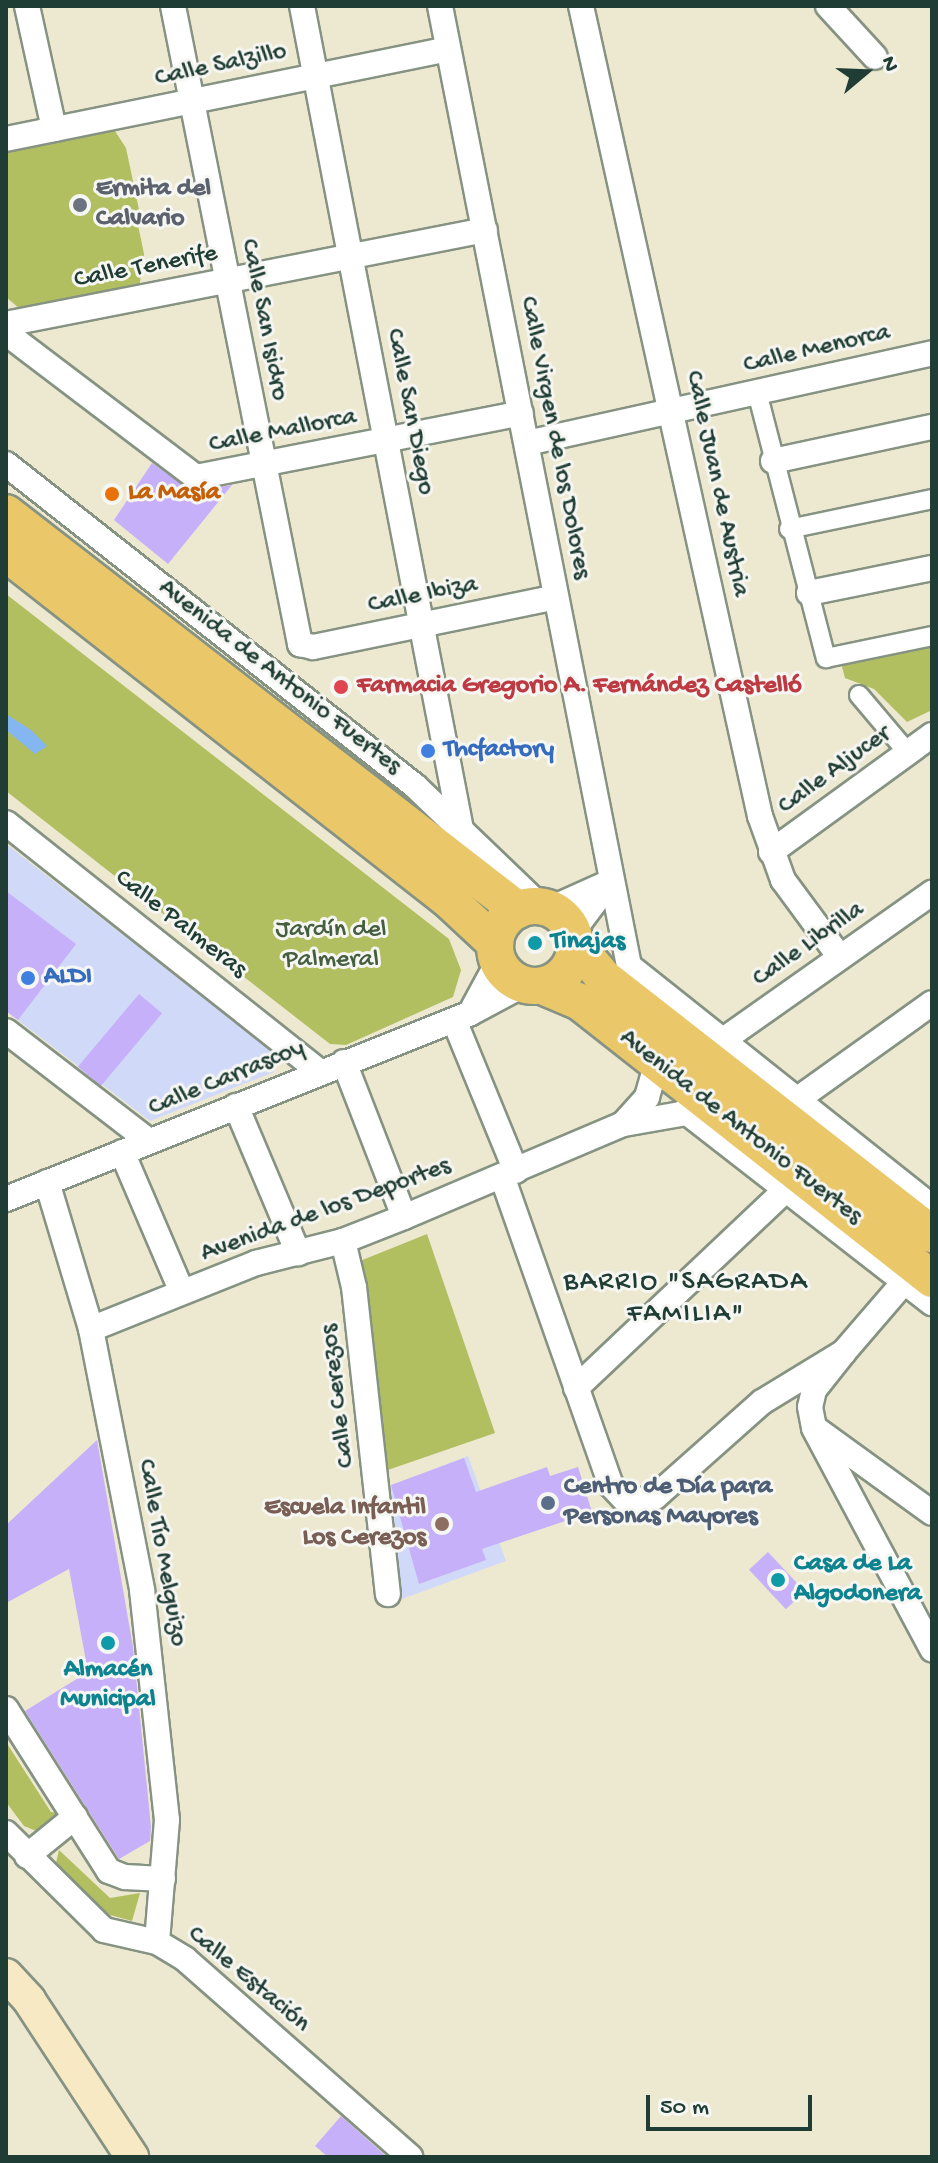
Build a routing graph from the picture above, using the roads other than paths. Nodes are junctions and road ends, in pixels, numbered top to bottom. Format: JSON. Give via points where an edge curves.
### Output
{"nodes":[{"id":1,"x":27,"y":6,"type":"edge"},
{"id":2,"x":173,"y":6,"type":"edge"},
{"id":3,"x":302,"y":6,"type":"edge"},
{"id":4,"x":440,"y":6,"type":"edge"},
{"id":5,"x":581,"y":6,"type":"edge"},
{"id":6,"x":828,"y":6,"type":"edge"},
{"id":7,"x":448,"y":49,"type":"junction"},
{"id":8,"x":875,"y":57,"type":"dead end"},
{"id":9,"x":315,"y":75,"type":"junction"},
{"id":10,"x":192,"y":100,"type":"junction"},
{"id":11,"x":54,"y":129,"type":"junction"},
{"id":12,"x":6,"y":139,"type":"edge"},
{"id":13,"x":485,"y":230,"type":"junction"},
{"id":14,"x":350,"y":257,"type":"junction"},
{"id":15,"x":227,"y":281,"type":"junction"},
{"id":16,"x":6,"y":324,"type":"edge"},
{"id":17,"x":6,"y":333,"type":"edge"},
{"id":18,"x":932,"y":353,"type":"edge"},
{"id":19,"x":757,"y":392,"type":"junction"},
{"id":20,"x":672,"y":411,"type":"junction"},
{"id":21,"x":521,"y":413,"type":"junction"},
{"id":22,"x":932,"y":427,"type":"edge"},
{"id":23,"x":386,"y":441,"type":"junction"},
{"id":24,"x":527,"y":443,"type":"junction"},
{"id":25,"x":773,"y":461,"type":"junction"},
{"id":26,"x":6,"y":464,"type":"edge"},
{"id":27,"x":263,"y":465,"type":"junction"},
{"id":28,"x":932,"y":499,"type":"edge"},
{"id":29,"x":6,"y":513,"type":"edge"},
{"id":30,"x":789,"y":529,"type":"junction"},
{"id":31,"x":6,"y":553,"type":"edge"},
{"id":32,"x":932,"y":568,"type":"edge"},
{"id":33,"x":809,"y":593,"type":"junction"},
{"id":34,"x":556,"y":597,"type":"junction"},
{"id":35,"x":425,"y":625,"type":"junction"},
{"id":36,"x":932,"y":636,"type":"edge"},
{"id":37,"x":300,"y":644,"type":"joint"},
{"id":38,"x":859,"y":695,"type":"dead end"},
{"id":39,"x":932,"y":735,"type":"edge"},
{"id":40,"x":908,"y":753,"type":"junction"},
{"id":41,"x":6,"y":823,"type":"edge"},
{"id":42,"x":461,"y":829,"type":"junction"},
{"id":43,"x":771,"y":852,"type":"junction"},
{"id":44,"x":610,"y":882,"type":"junction"},
{"id":45,"x":932,"y":893,"type":"edge"},
{"id":46,"x":551,"y":920,"type":"junction"},
{"id":47,"x":839,"y":956,"type":"junction"},
{"id":48,"x":629,"y":966,"type":"joint"},
{"id":49,"x":514,"y":969,"type":"junction"},
{"id":50,"x":930,"y":1008,"type":"edge"},
{"id":51,"x":462,"y":1017,"type":"junction"},
{"id":52,"x":6,"y":1031,"type":"edge"},
{"id":53,"x":719,"y":1043,"type":"junction"},
{"id":54,"x":344,"y":1062,"type":"junction"},
{"id":55,"x":657,"y":1063,"type":"junction"},
{"id":56,"x":320,"y":1072,"type":"junction"},
{"id":57,"x":795,"y":1101,"type":"junction"},
{"id":58,"x":236,"y":1106,"type":"junction"},
{"id":59,"x":700,"y":1110,"type":"junction"},
{"id":60,"x":623,"y":1124,"type":"junction"},
{"id":61,"x":149,"y":1141,"type":"junction"},
{"id":62,"x":122,"y":1152,"type":"junction"},
{"id":63,"x":509,"y":1174,"type":"junction"},
{"id":64,"x":47,"y":1182,"type":"junction"},
{"id":65,"x":783,"y":1192,"type":"junction"},
{"id":66,"x":6,"y":1199,"type":"edge"},
{"id":67,"x":932,"y":1207,"type":"edge"},
{"id":68,"x":404,"y":1217,"type":"junction"},
{"id":69,"x":932,"y":1234,"type":"edge"},
{"id":70,"x":343,"y":1241,"type":"junction"},
{"id":71,"x":298,"y":1253,"type":"junction"},
{"id":72,"x":917,"y":1276,"type":"edge"},
{"id":73,"x":182,"y":1292,"type":"junction"},
{"id":74,"x":932,"y":1303,"type":"edge"},
{"id":75,"x":91,"y":1329,"type":"junction"},
{"id":76,"x":844,"y":1352,"type":"junction"},
{"id":77,"x":576,"y":1388,"type":"junction"},
{"id":78,"x":814,"y":1428,"type":"junction"},
{"id":79,"x":932,"y":1513,"type":"edge"},
{"id":80,"x":388,"y":1594,"type":"dead end"},
{"id":81,"x":932,"y":1649,"type":"edge"},
{"id":82,"x":6,"y":1709,"type":"edge"},
{"id":83,"x":75,"y":1817,"type":"junction"},
{"id":84,"x":6,"y":1833,"type":"edge"},
{"id":85,"x":27,"y":1856,"type":"junction"},
{"id":86,"x":163,"y":1879,"type":"junction"},
{"id":87,"x":157,"y":1942,"type":"junction"},
{"id":88,"x":6,"y":1975,"type":"edge"},
{"id":89,"x":132,"y":2157,"type":"edge"},
{"id":90,"x":410,"y":2157,"type":"edge"}],
"edges":[{"from":1,"to":11,"type":"street"},
{"from":2,"to":10,"type":"street","name":"Calle San Isidro"},
{"from":3,"to":9,"type":"street","name":"Calle San Diego"},
{"from":4,"to":7,"type":"street","name":"Calle Virgen de los Dolores"},
{"from":5,"to":20,"type":"street","name":"Calle Juan de Austria"},
{"from":6,"to":8,"type":"street"},
{"from":7,"to":9,"type":"street","name":"Calle Salzillo"},
{"from":7,"to":13,"type":"street","name":"Calle Virgen de los Dolores"},
{"from":9,"to":10,"type":"street","name":"Calle Salzillo"},
{"from":9,"to":14,"type":"street","name":"Calle San Diego"},
{"from":10,"to":11,"type":"street","name":"Calle Salzillo"},
{"from":10,"to":15,"type":"street","name":"Calle San Isidro"},
{"from":11,"to":12,"type":"street","name":"Calle Salzillo"},
{"from":13,"to":14,"type":"street","name":"Calle Tenerife"},
{"from":13,"to":21,"type":"street","name":"Calle Virgen de los Dolores"},
{"from":14,"to":15,"type":"street","name":"Calle Tenerife"},
{"from":14,"to":23,"type":"street","name":"Calle San Diego"},
{"from":15,"to":16,"type":"street","name":"Calle Tenerife"},
{"from":15,"to":27,"type":"street","name":"Calle San Isidro"},
{"from":17,"to":27,"type":"street","name":"Calle Mallorca","via":[[196,477]]},
{"from":18,"to":19,"type":"street","name":"Calle Menorca"},
{"from":19,"to":20,"type":"street","name":"Calle Menorca"},
{"from":19,"to":25,"type":"street"},
{"from":20,"to":24,"type":"street","name":"Calle Menorca"},
{"from":20,"to":43,"type":"street","name":"Calle Juan de Austria"},
{"from":21,"to":23,"type":"street","name":"Calle Mallorca"},
{"from":21,"to":24,"type":"street","name":"Calle Virgen de los Dolores"},
{"from":22,"to":25,"type":"street"},
{"from":23,"to":27,"type":"street","name":"Calle Mallorca"},
{"from":23,"to":35,"type":"street","name":"Calle San Diego"},
{"from":24,"to":34,"type":"street","name":"Calle Virgen de los Dolores"},
{"from":25,"to":30,"type":"street"},
{"from":26,"to":42,"type":"street","name":"Avenida de Antonio Fuertes","via":[[415,786]]},
{"from":27,"to":37,"type":"street","name":"Calle San Isidro"},
{"from":28,"to":30,"type":"street"},
{"from":29,"to":46,"type":"main road","name":"Avenida de Antonio Fuertes"},
{"from":30,"to":33,"type":"street"},
{"from":31,"to":49,"type":"main road","name":"Avenida de Antonio Fuertes","via":[[443,895]]},
{"from":32,"to":33,"type":"street"},
{"from":33,"to":36,"type":"street","via":[[826,658]]},
{"from":34,"to":35,"type":"street","name":"Calle Ibiza"},
{"from":34,"to":44,"type":"street","name":"Calle Virgen de los Dolores"},
{"from":35,"to":37,"type":"street","name":"Calle Ibiza","via":[[313,647]]},
{"from":35,"to":42,"type":"street","name":"Calle San Diego"},
{"from":38,"to":40,"type":"street"},
{"from":39,"to":40,"type":"street","name":"Calle Aljucer"},
{"from":40,"to":43,"type":"street","name":"Calle Aljucer"},
{"from":41,"to":56,"type":"street","name":"Calle Palmeras"},
{"from":42,"to":46,"type":"street","name":"Avenida de Antonio Fuertes"},
{"from":43,"to":47,"type":"street","name":"Calle Juan de Austria","via":[[783,880]]},
{"from":44,"to":46,"type":"street"},
{"from":44,"to":48,"type":"street","name":"Calle Virgen de los Dolores"},
{"from":45,"to":47,"type":"street","name":"Calle Librilla"},
{"from":46,"to":49,"type":"main road","via":[[502,923]]},
{"from":46,"to":49,"type":"main road","via":[[563,976]]},
{"from":46,"to":69,"type":"main road","name":"Avenida de Antonio Fuertes","via":[[604,978]]},
{"from":47,"to":53,"type":"street","name":"Calle Librilla"},
{"from":48,"to":53,"type":"street","name":"Avenida de Antonio Fuertes"},
{"from":49,"to":51,"type":"street"},
{"from":49,"to":55,"type":"main road","name":"Avenida de Antonio Fuertes","via":[[580,1002]]},
{"from":50,"to":57,"type":"street"},
{"from":51,"to":54,"type":"street","name":"Calle Carrascoy"},
{"from":51,"to":63,"type":"street"},
{"from":52,"to":61,"type":"street"},
{"from":53,"to":57,"type":"street","name":"Avenida de Antonio Fuertes"},
{"from":54,"to":56,"type":"street","name":"Calle Carrascoy"},
{"from":54,"to":68,"type":"street"},
{"from":55,"to":59,"type":"main road","name":"Avenida de Antonio Fuertes"},
{"from":55,"to":60,"type":"street","via":[[647,1097]]},
{"from":56,"to":58,"type":"street","name":"Calle Carrascoy"},
{"from":57,"to":67,"type":"street","name":"Avenida de Antonio Fuertes"},
{"from":58,"to":61,"type":"street","name":"Calle Carrascoy"},
{"from":58,"to":71,"type":"street"},
{"from":59,"to":60,"type":"street","name":"Avenida de los Deportes"},
{"from":59,"to":65,"type":"street","name":"Avenida de Antonio Fuertes"},
{"from":59,"to":72,"type":"main road","name":"Avenida de Antonio Fuertes"},
{"from":60,"to":63,"type":"street","name":"Avenida de los Deportes"},
{"from":61,"to":62,"type":"street","name":"Calle Carrascoy"},
{"from":62,"to":64,"type":"street","name":"Calle Carrascoy"},
{"from":62,"to":73,"type":"street"},
{"from":63,"to":68,"type":"street","name":"Avenida de los Deportes"},
{"from":63,"to":77,"type":"street"},
{"from":64,"to":66,"type":"street","name":"Calle Carrascoy"},
{"from":64,"to":75,"type":"street","name":"Calle Tío Melguizo"},
{"from":65,"to":72,"type":"street","name":"Avenida de Antonio Fuertes"},
{"from":65,"to":77,"type":"street"},
{"from":68,"to":70,"type":"street","name":"Avenida de los Deportes"},
{"from":70,"to":71,"type":"street","name":"Avenida de los Deportes"},
{"from":70,"to":80,"type":"street","name":"Calle Cerezos","via":[[354,1287]]},
{"from":71,"to":73,"type":"street","name":"Avenida de los Deportes"},
{"from":72,"to":74,"type":"street","name":"Avenida de Antonio Fuertes"},
{"from":72,"to":76,"type":"street"},
{"from":73,"to":75,"type":"street","name":"Avenida de los Deportes"},
{"from":75,"to":86,"type":"street","name":"Calle Tío Melguizo","via":[[142,1590],[167,1820]]},
{"from":76,"to":77,"type":"street","via":[[762,1402],[655,1497],[628,1503],[611,1485]]},
{"from":76,"to":78,"type":"street","via":[[814,1390]]},
{"from":78,"to":79,"type":"street"},
{"from":78,"to":81,"type":"street"},
{"from":82,"to":83,"type":"street"},
{"from":83,"to":85,"type":"street"},
{"from":83,"to":86,"type":"street","via":[[109,1871]]},
{"from":84,"to":85,"type":"street","name":"Calle Estación"},
{"from":85,"to":87,"type":"street","name":"Calle Estación","via":[[104,1930]]},
{"from":86,"to":87,"type":"street","name":"Calle Tío Melguizo"},
{"from":87,"to":90,"type":"street","name":"Calle Estación","via":[[185,1959]]},
{"from":88,"to":89,"type":"main road","via":[[29,2000]]}]}
